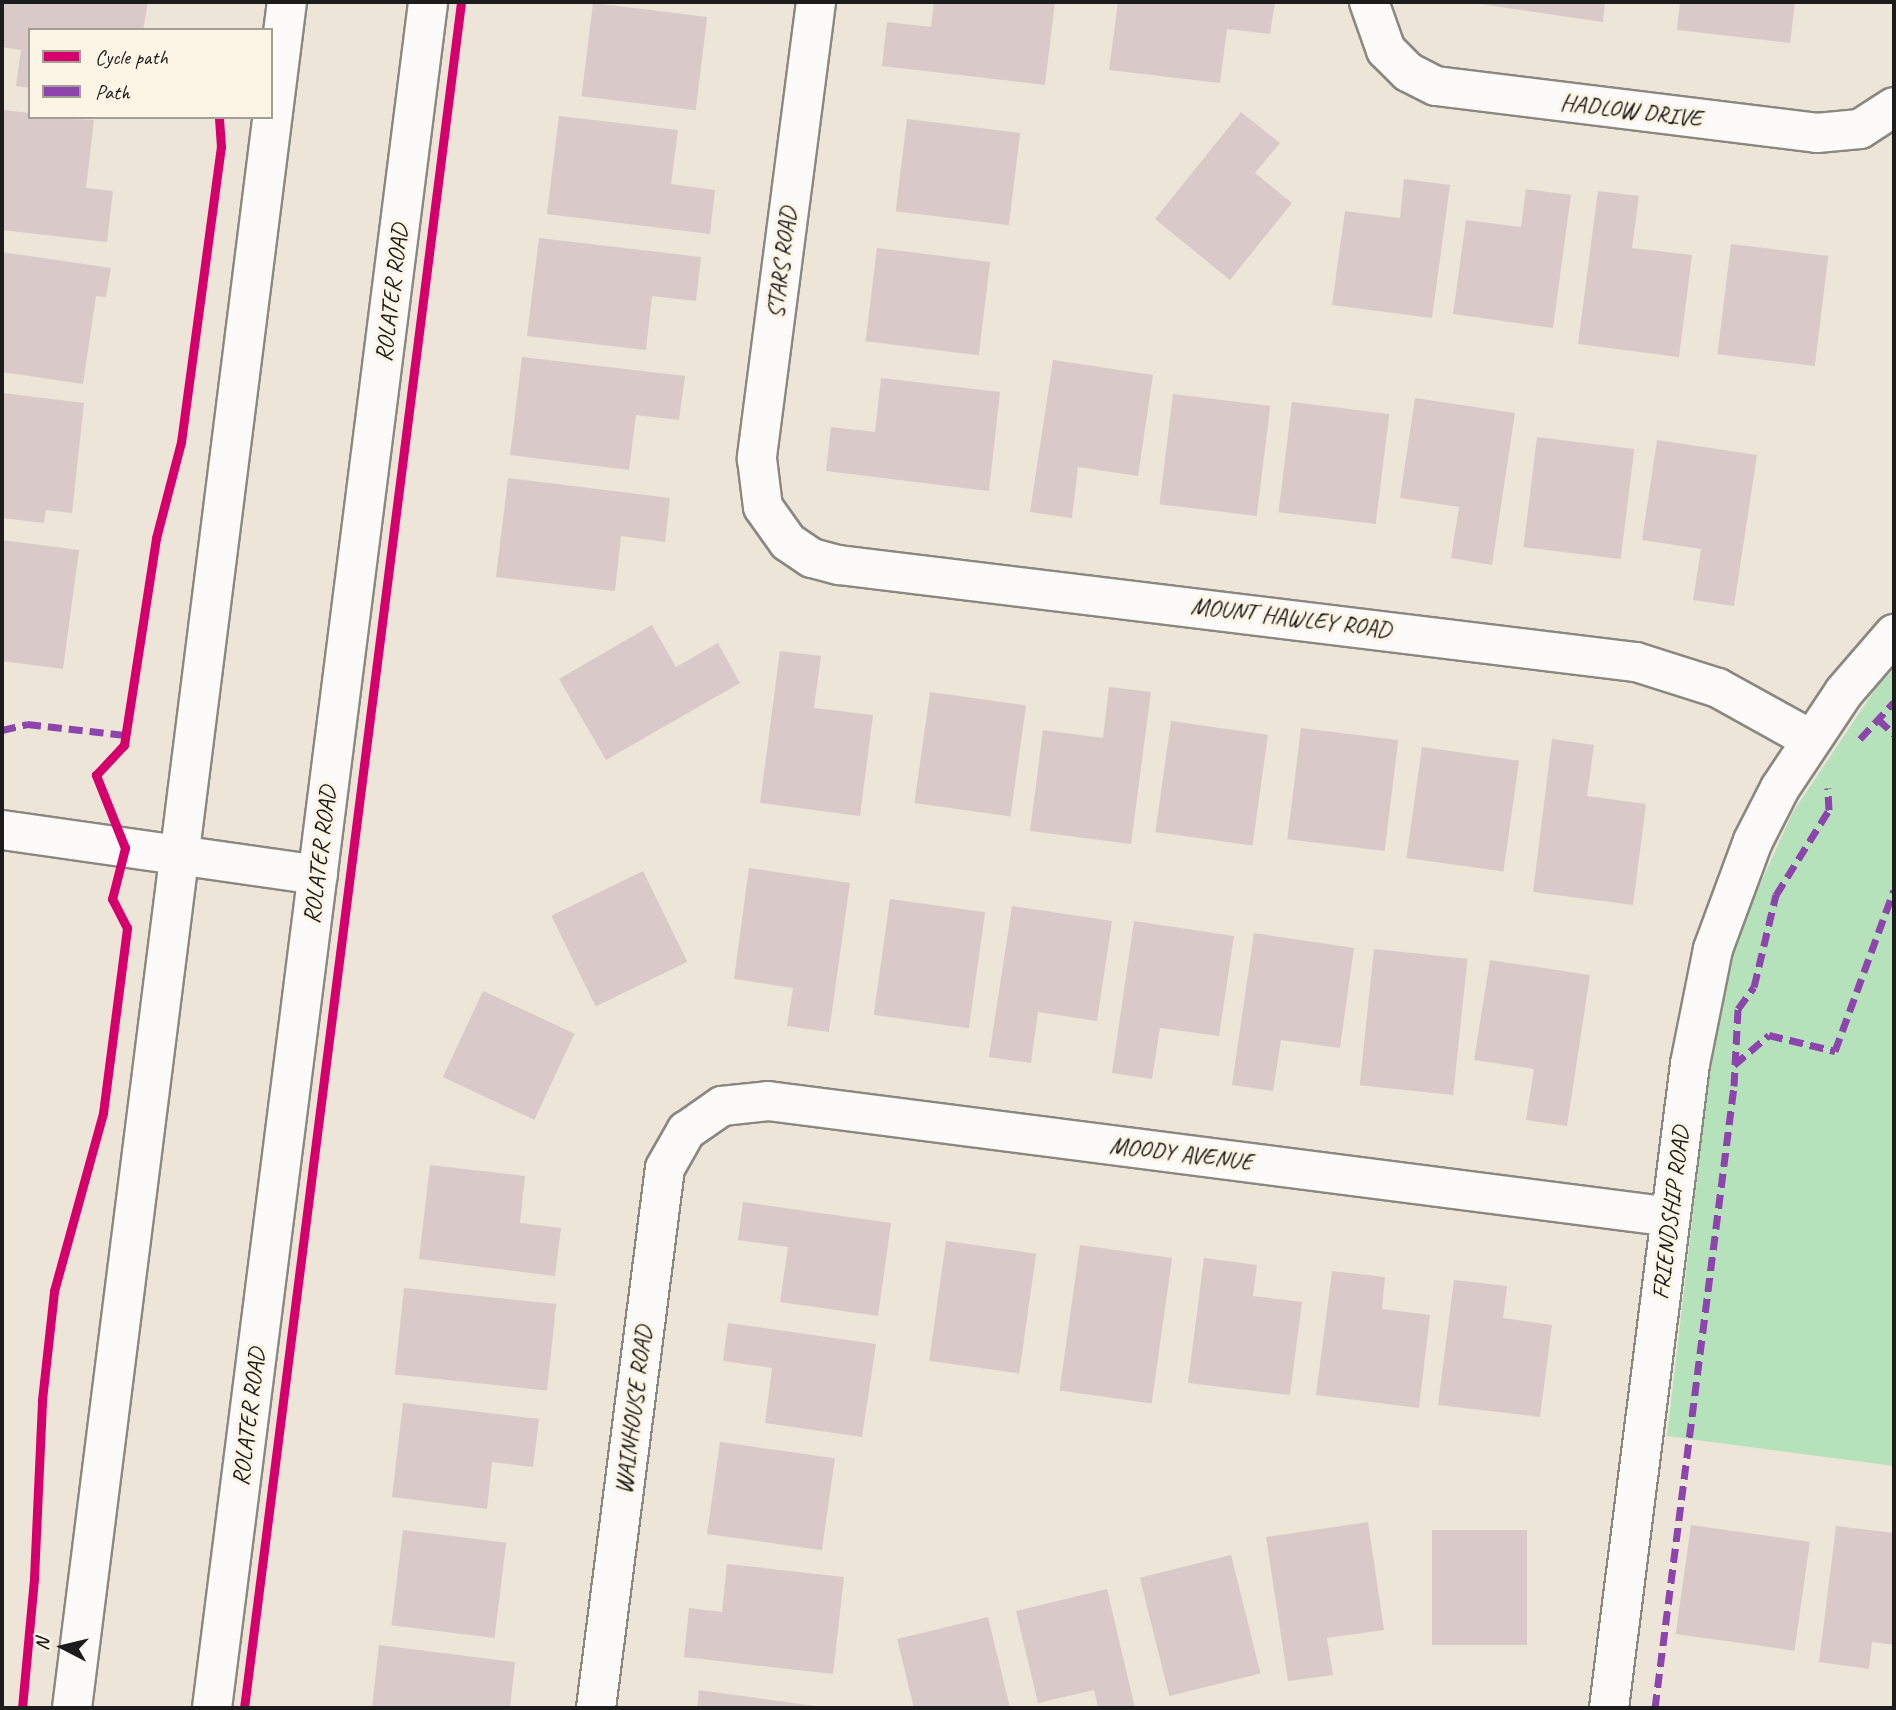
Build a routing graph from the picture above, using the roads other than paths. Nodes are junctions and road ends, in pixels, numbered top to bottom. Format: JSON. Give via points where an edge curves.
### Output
{"nodes":[{"id":1,"x":287,"y":2,"type":"edge"},
{"id":2,"x":428,"y":2,"type":"edge"},
{"id":3,"x":816,"y":2,"type":"edge"},
{"id":4,"x":1369,"y":2,"type":"edge"},
{"id":5,"x":1890,"y":111,"type":"edge"},
{"id":6,"x":273,"y":115,"type":"edge"},
{"id":7,"x":272,"y":119,"type":"edge"},
{"id":8,"x":771,"y":521,"type":"joint"},
{"id":9,"x":1894,"y":634,"type":"edge"},
{"id":10,"x":1810,"y":739,"type":"junction"},
{"id":11,"x":2,"y":830,"type":"edge"},
{"id":12,"x":181,"y":855,"type":"junction"},
{"id":13,"x":318,"y":876,"type":"junction"},
{"id":14,"x":696,"y":1121,"type":"joint"},
{"id":15,"x":1671,"y":1217,"type":"junction"},
{"id":16,"x":72,"y":1708,"type":"edge"},
{"id":17,"x":212,"y":1708,"type":"edge"},
{"id":18,"x":596,"y":1708,"type":"edge"},
{"id":19,"x":1609,"y":1708,"type":"edge"}],
"edges":[{"from":1,"to":6,"type":"street"},
{"from":2,"to":13,"type":"street","name":"ROLATER ROAD"},
{"from":3,"to":8,"type":"street","name":"STARS ROAD","via":[[757,459],[759,491]]},
{"from":4,"to":5,"type":"street","name":"HADLOW DRIVE","via":[[1386,50],[1415,76],[1451,89],[1817,133],[1860,129]]},
{"from":7,"to":12,"type":"street"},
{"from":8,"to":10,"type":"street","name":"MOUNT HAWLEY ROAD","via":[[800,551],[839,565],[1636,662],[1718,688]]},
{"from":9,"to":10,"type":"street","name":"FRIENDSHIP ROAD"},
{"from":10,"to":15,"type":"street","name":"FRIENDSHIP ROAD","via":[[1753,841],[1713,949],[1690,1064]]},
{"from":11,"to":12,"type":"street"},
{"from":12,"to":13,"type":"street"},
{"from":12,"to":16,"type":"street"},
{"from":13,"to":17,"type":"street","name":"ROLATER ROAD"},
{"from":14,"to":15,"type":"street","name":"MOODY AVENUE","via":[[737,1101],[768,1101]]},
{"from":14,"to":18,"type":"street","name":"WAINHOUSE ROAD","via":[[677,1142],[665,1168]]},
{"from":15,"to":19,"type":"street","name":"FRIENDSHIP ROAD"}]}
